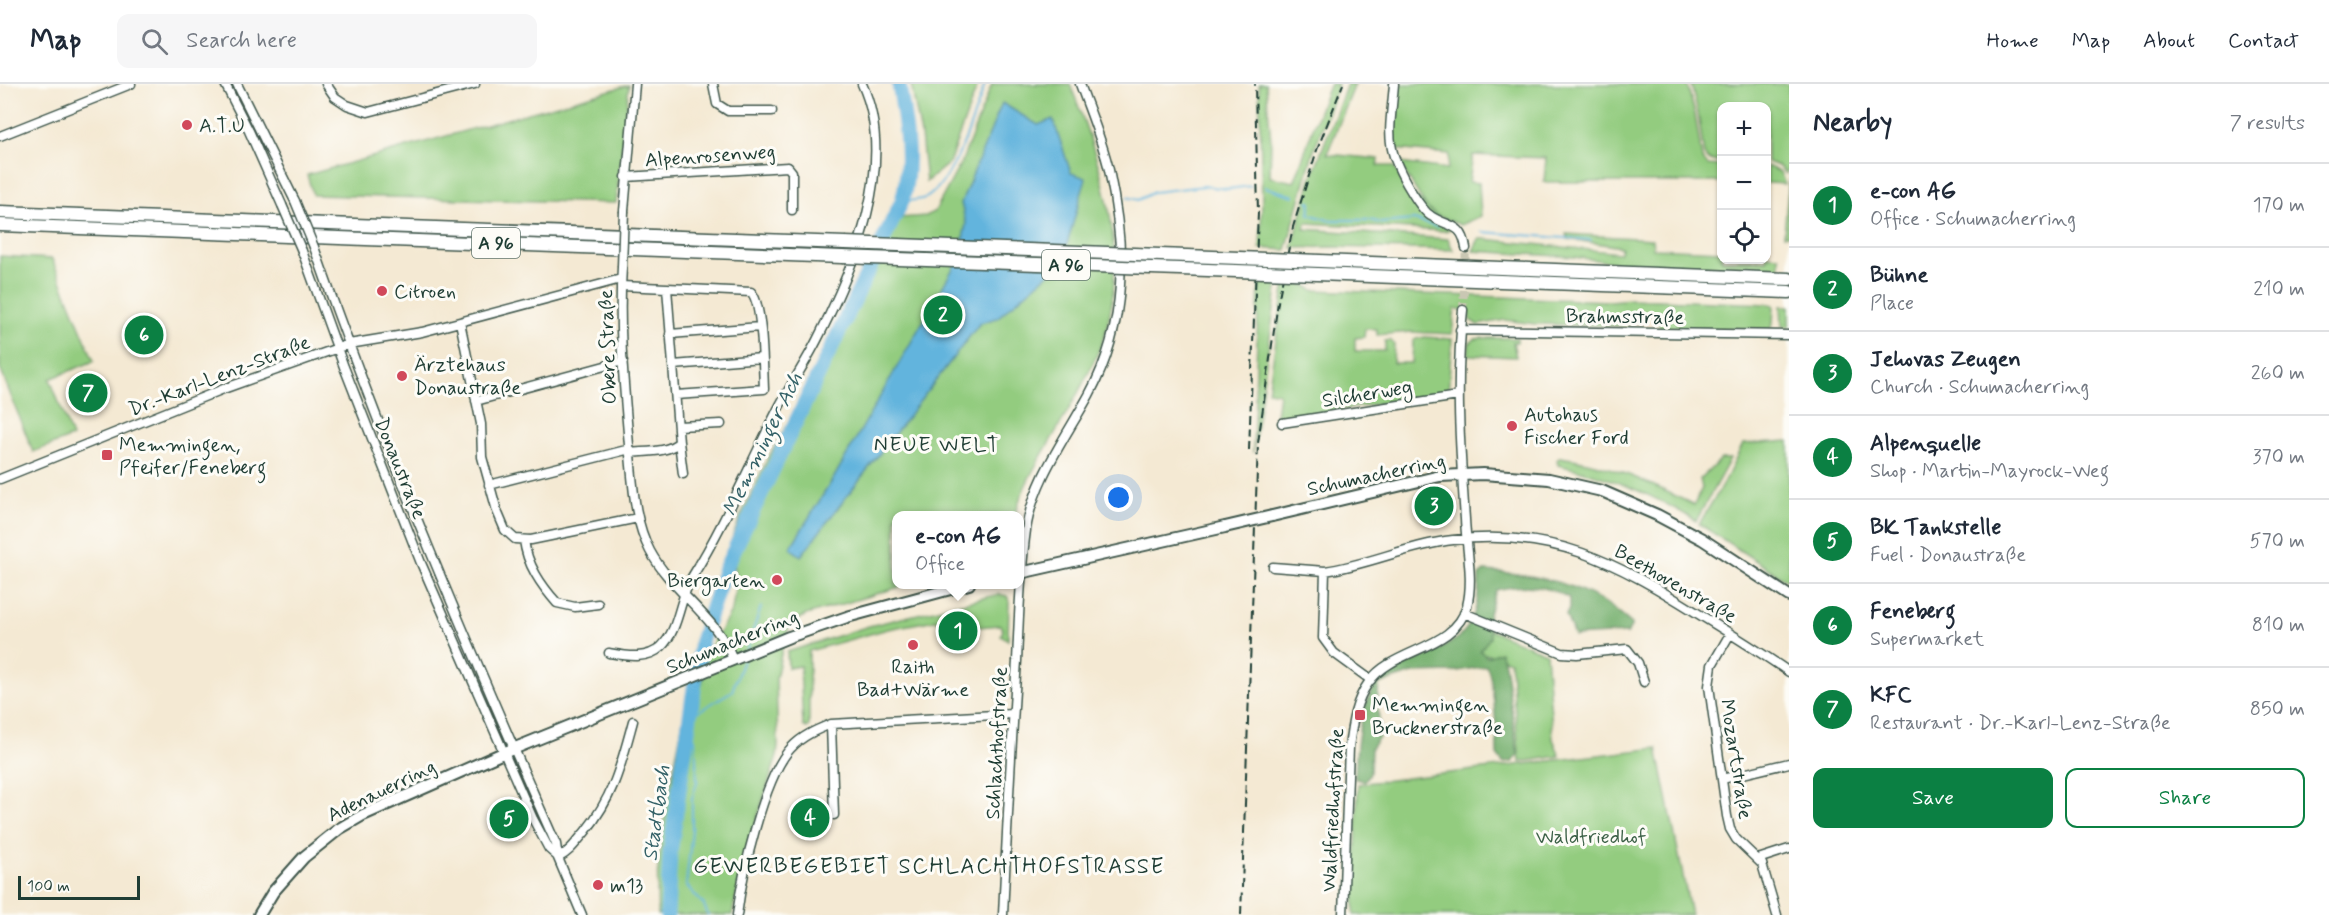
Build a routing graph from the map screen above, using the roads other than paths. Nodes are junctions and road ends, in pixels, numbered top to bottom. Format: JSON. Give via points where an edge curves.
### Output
{"nodes":[{"id":1,"x":131,"y":84,"type":"edge"},
{"id":2,"x":225,"y":84,"type":"edge"},
{"id":3,"x":237,"y":84,"type":"edge"},
{"id":4,"x":326,"y":84,"type":"edge"},
{"id":5,"x":475,"y":84,"type":"edge"},
{"id":6,"x":635,"y":84,"type":"edge"},
{"id":7,"x":713,"y":84,"type":"edge"},
{"id":8,"x":862,"y":84,"type":"edge"},
{"id":9,"x":1080,"y":84,"type":"edge"},
{"id":10,"x":1394,"y":84,"type":"edge"},
{"id":11,"x":772,"y":111,"type":"dead end"},
{"id":12,"x":0,"y":136,"type":"edge"},
{"id":13,"x":626,"y":177,"type":"junction"},
{"id":14,"x":792,"y":210,"type":"dead end"},
{"id":15,"x":0,"y":212,"type":"edge"},
{"id":16,"x":0,"y":225,"type":"edge"},
{"id":17,"x":1466,"y":248,"type":"tunnel mouth"},
{"id":18,"x":621,"y":282,"type":"junction"},
{"id":19,"x":1773,"y":284,"type":"junction"},
{"id":20,"x":1788,"y":285,"type":"edge"},
{"id":21,"x":667,"y":288,"type":"junction"},
{"id":22,"x":1463,"y":310,"type":"tunnel mouth"},
{"id":23,"x":460,"y":322,"type":"junction"},
{"id":24,"x":760,"y":327,"type":"junction"},
{"id":25,"x":1460,"y":330,"type":"junction"},
{"id":26,"x":670,"y":334,"type":"junction"},
{"id":27,"x":1789,"y":335,"type":"edge"},
{"id":28,"x":349,"y":344,"type":"junction"},
{"id":29,"x":336,"y":348,"type":"junction"},
{"id":30,"x":762,"y":358,"type":"junction"},
{"id":31,"x":622,"y":360,"type":"junction"},
{"id":32,"x":673,"y":365,"type":"junction"},
{"id":33,"x":676,"y":395,"type":"junction"},
{"id":34,"x":1458,"y":396,"type":"junction"},
{"id":35,"x":476,"y":401,"type":"junction"},
{"id":36,"x":1282,"y":423,"type":"dead end"},
{"id":37,"x":721,"y":424,"type":"dead end"},
{"id":38,"x":678,"y":426,"type":"junction"},
{"id":39,"x":679,"y":442,"type":"junction"},
{"id":40,"x":630,"y":451,"type":"junction"},
{"id":41,"x":683,"y":474,"type":"dead end"},
{"id":42,"x":1462,"y":474,"type":"junction"},
{"id":43,"x":0,"y":479,"type":"edge"},
{"id":44,"x":489,"y":485,"type":"junction"},
{"id":45,"x":638,"y":518,"type":"junction"},
{"id":46,"x":1466,"y":539,"type":"junction"},
{"id":47,"x":524,"y":540,"type":"junction"},
{"id":48,"x":1024,"y":552,"type":"edge"},
{"id":49,"x":1273,"y":567,"type":"dead end"},
{"id":50,"x":1024,"y":571,"type":"edge"},
{"id":51,"x":1325,"y":571,"type":"junction"},
{"id":52,"x":953,"y":589,"type":"edge"},
{"id":53,"x":1020,"y":589,"type":"edge"},
{"id":54,"x":685,"y":594,"type":"junction"},
{"id":55,"x":1789,"y":596,"type":"edge"},
{"id":56,"x":598,"y":604,"type":"dead end"},
{"id":57,"x":1464,"y":613,"type":"junction"},
{"id":58,"x":1730,"y":634,"type":"junction"},
{"id":59,"x":609,"y":653,"type":"dead end"},
{"id":60,"x":737,"y":657,"type":"junction"},
{"id":61,"x":1789,"y":672,"type":"edge"},
{"id":62,"x":1371,"y":680,"type":"junction"},
{"id":63,"x":1644,"y":682,"type":"dead end"},
{"id":64,"x":1013,"y":714,"type":"junction"},
{"id":65,"x":633,"y":721,"type":"dead end"},
{"id":66,"x":831,"y":724,"type":"junction"},
{"id":67,"x":514,"y":748,"type":"junction"},
{"id":68,"x":503,"y":753,"type":"junction"},
{"id":69,"x":1789,"y":764,"type":"edge"},
{"id":70,"x":1722,"y":779,"type":"junction"},
{"id":71,"x":834,"y":815,"type":"dead end"},
{"id":72,"x":1789,"y":849,"type":"edge"},
{"id":73,"x":558,"y":858,"type":"junction"},
{"id":74,"x":1758,"y":859,"type":"junction"},
{"id":75,"x":259,"y":915,"type":"edge"},
{"id":76,"x":582,"y":915,"type":"edge"},
{"id":77,"x":736,"y":915,"type":"edge"},
{"id":78,"x":1003,"y":915,"type":"edge"},
{"id":79,"x":1343,"y":915,"type":"edge"},
{"id":80,"x":1777,"y":915,"type":"edge"}],
"edges":[{"from":1,"to":12,"type":"street"},
{"from":2,"to":29,"type":"street","name":"Donaustraße","bridge":true,"via":[[302,251]]},
{"from":3,"to":28,"type":"street","name":"Donaustraße","bridge":true,"via":[[295,201]]},
{"from":4,"to":5,"type":"street","via":[[335,97],[368,112]]},
{"from":6,"to":13,"type":"street","name":"Obere Straße"},
{"from":7,"to":11,"type":"street","via":[[717,104],[728,111]]},
{"from":8,"to":54,"type":"street","via":[[872,112],[875,165],[865,225],[817,340]]},
{"from":9,"to":48,"type":"street","name":"Schlachthofstraße","via":[[1103,150],[1113,196],[1120,253],[1118,317],[1101,373],[1053,460],[1030,512]]},
{"from":10,"to":17,"type":"street","via":[[1389,133],[1396,163],[1425,211],[1458,229]]},
{"from":13,"to":14,"type":"street","name":"Alpenrosenweg","via":[[788,167],[792,172]]},
{"from":13,"to":18,"type":"street","name":"Obere Straße","bridge":true},
{"from":15,"to":19,"type":"highway","number":"A 96","bridge":true,"via":[[1294,260]]},
{"from":16,"to":19,"type":"highway","number":"A 96","bridge":true,"via":[[1291,273]]},
{"from":18,"to":21,"type":"street","name":"Dr.-Karl-Lenz-Straße"},
{"from":18,"to":23,"type":"street","name":"Dr.-Karl-Lenz-Straße"},
{"from":18,"to":31,"type":"street","name":"Obere Straße"},
{"from":19,"to":20,"type":"highway","number":"A 96"},
{"from":21,"to":24,"type":"street","name":"Dr.-Karl-Lenz-Straße","via":[[751,292],[758,301]]},
{"from":21,"to":26,"type":"street"},
{"from":22,"to":25,"type":"street"},
{"from":23,"to":28,"type":"street","name":"Dr.-Karl-Lenz-Straße"},
{"from":23,"to":35,"type":"street"},
{"from":24,"to":26,"type":"street"},
{"from":24,"to":30,"type":"street","name":"Dr.-Karl-Lenz-Straße"},
{"from":25,"to":27,"type":"street","name":"Brahmsstraße"},
{"from":25,"to":34,"type":"street"},
{"from":26,"to":32,"type":"street"},
{"from":28,"to":29,"type":"street","name":"Dr.-Karl-Lenz-Straße"},
{"from":28,"to":67,"type":"street","name":"Donaustraße","via":[[455,615]]},
{"from":29,"to":43,"type":"street","name":"Dr.-Karl-Lenz-Straße"},
{"from":29,"to":68,"type":"street","name":"Donaustraße","via":[[424,571]]},
{"from":30,"to":32,"type":"street"},
{"from":30,"to":33,"type":"street","name":"Dr.-Karl-Lenz-Straße","via":[[764,389]]},
{"from":31,"to":35,"type":"street"},
{"from":31,"to":40,"type":"street","name":"Obere Straße"},
{"from":32,"to":33,"type":"street"},
{"from":33,"to":38,"type":"street"},
{"from":34,"to":36,"type":"street","name":"Silcherweg"},
{"from":34,"to":42,"type":"street"},
{"from":35,"to":44,"type":"street"},
{"from":37,"to":38,"type":"street"},
{"from":38,"to":39,"type":"street"},
{"from":39,"to":40,"type":"street","via":[[673,447]]},
{"from":39,"to":41,"type":"street"},
{"from":40,"to":44,"type":"street"},
{"from":40,"to":45,"type":"street","name":"Obere Straße"},
{"from":42,"to":46,"type":"street"},
{"from":42,"to":50,"type":"main road","name":"Schumacherring","bridge":true},
{"from":42,"to":55,"type":"main road","name":"Schumacherring","via":[[1549,478],[1602,491],[1697,536]]},
{"from":44,"to":47,"type":"street","via":[[505,530],[515,539]]},
{"from":45,"to":47,"type":"street"},
{"from":45,"to":54,"type":"street","name":"Obere Straße","via":[[651,553]]},
{"from":46,"to":51,"type":"street","name":"Beethovenstraße"},
{"from":46,"to":57,"type":"street","via":[[1468,597]]},
{"from":46,"to":58,"type":"street","name":"Beethovenstraße","via":[[1534,541],[1581,551],[1646,581]]},
{"from":47,"to":56,"type":"street","via":[[536,575],[556,603],[575,607]]},
{"from":49,"to":51,"type":"street","name":"Beethovenstraße"},
{"from":51,"to":62,"type":"street","via":[[1323,638],[1334,652]]},
{"from":52,"to":60,"type":"main road","name":"Schumacherring","via":[[847,616]]},
{"from":53,"to":64,"type":"street","name":"Schlachthofstraße"},
{"from":54,"to":59,"type":"street","via":[[674,628],[656,651],[628,657]]},
{"from":54,"to":60,"type":"street","name":"Obere Straße"},
{"from":57,"to":62,"type":"street","name":"Waldfriedhofstraße","via":[[1455,628],[1444,636],[1386,665]]},
{"from":57,"to":63,"type":"street","via":[[1562,653],[1627,649],[1638,663]]},
{"from":58,"to":61,"type":"street","name":"Beethovenstraße"},
{"from":58,"to":70,"type":"street","name":"Mozartstraße","via":[[1709,678]]},
{"from":60,"to":67,"type":"main road","name":"Schumacherring"},
{"from":62,"to":79,"type":"street","name":"Waldfriedhofstraße","via":[[1355,710],[1350,738]]},
{"from":64,"to":66,"type":"street"},
{"from":64,"to":78,"type":"street","name":"Schlachthofstraße"},
{"from":65,"to":73,"type":"street","via":[[619,773],[606,802],[569,852]]},
{"from":66,"to":71,"type":"street"},
{"from":66,"to":77,"type":"street","via":[[798,742],[775,772],[750,850]]},
{"from":67,"to":68,"type":"main road","name":"Adenauerring"},
{"from":67,"to":73,"type":"street","name":"Donaustraße","via":[[556,844]]},
{"from":68,"to":73,"type":"street","name":"Donaustraße","via":[[549,849]]},
{"from":68,"to":75,"type":"main road","name":"Adenauerring","via":[[339,829],[287,874]]},
{"from":69,"to":70,"type":"street"},
{"from":70,"to":74,"type":"street","name":"Mozartstraße","via":[[1730,829],[1736,840]]},
{"from":72,"to":74,"type":"street"},
{"from":73,"to":76,"type":"street","name":"Donaustraße"},
{"from":74,"to":80,"type":"street","name":"Mozartstraße"}]}
